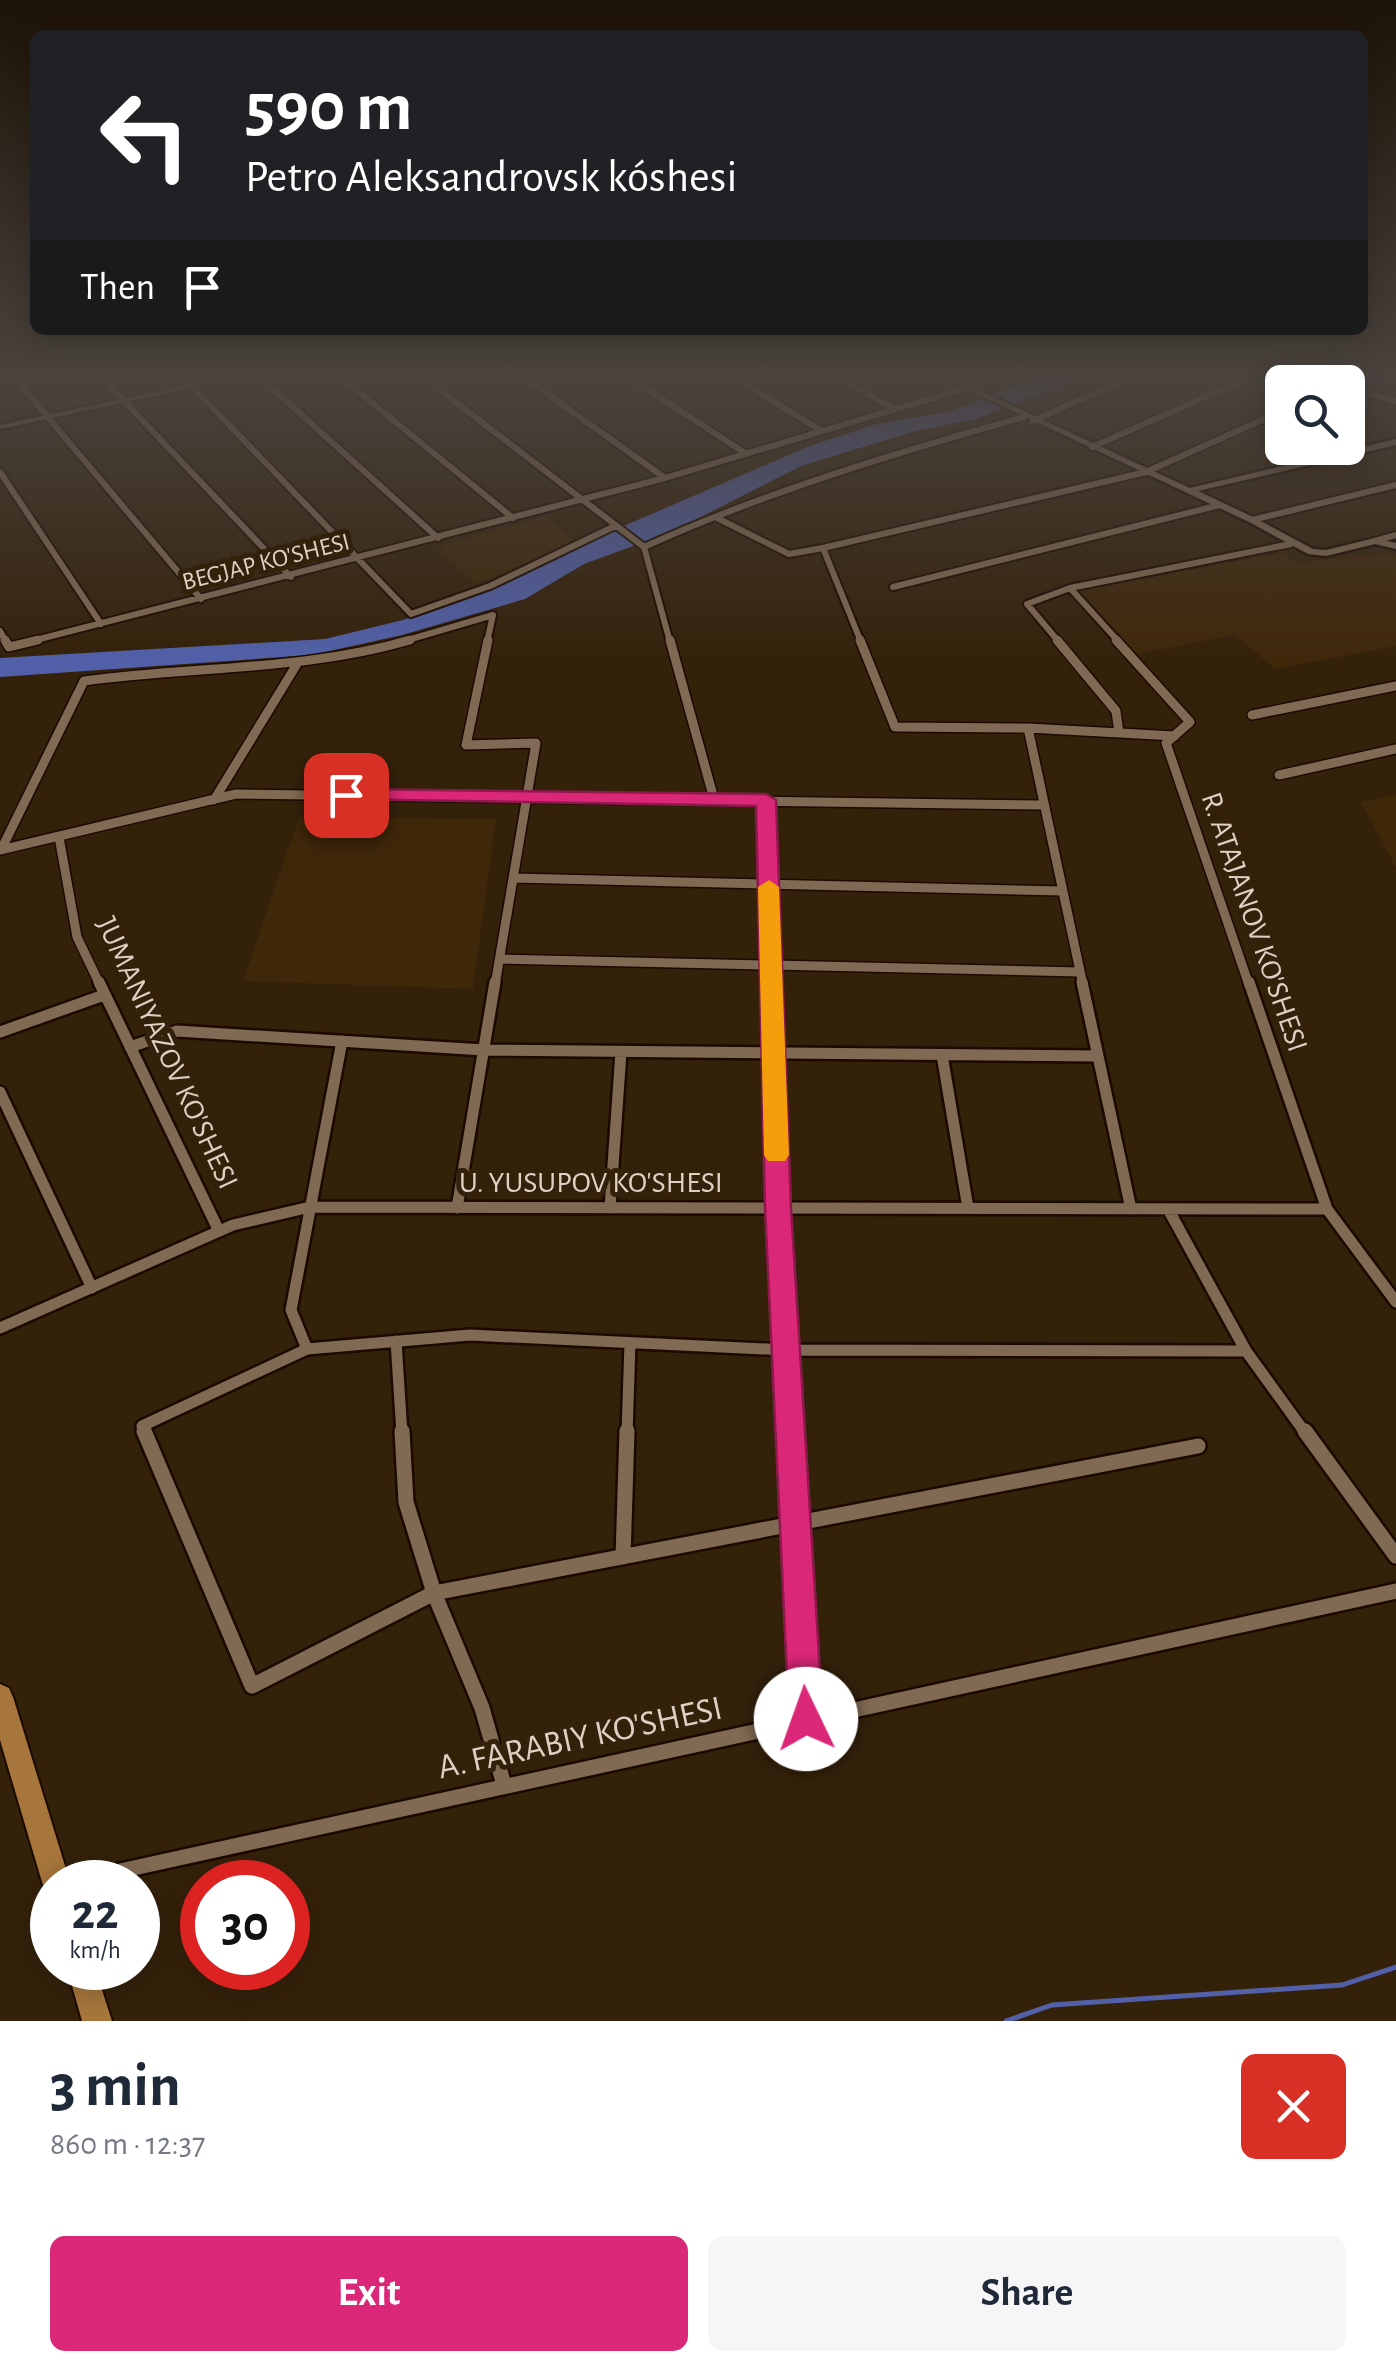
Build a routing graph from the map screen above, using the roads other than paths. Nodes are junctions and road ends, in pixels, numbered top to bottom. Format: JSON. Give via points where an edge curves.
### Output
{"nodes":[{"id":1,"x":2,"y":474,"type":"edge"},
{"id":2,"x":98,"y":474,"type":"edge"},
{"id":3,"x":194,"y":474,"type":"edge"},
{"id":4,"x":276,"y":474,"type":"edge"},
{"id":5,"x":367,"y":474,"type":"edge"},
{"id":6,"x":459,"y":474,"type":"edge"},
{"id":7,"x":549,"y":474,"type":"edge"},
{"id":8,"x":660,"y":474,"type":"edge"},
{"id":9,"x":677,"y":474,"type":"edge"},
{"id":10,"x":838,"y":474,"type":"edge"},
{"id":11,"x":1136,"y":474,"type":"edge"},
{"id":12,"x":1151,"y":474,"type":"edge"},
{"id":13,"x":1259,"y":474,"type":"edge"},
{"id":14,"x":665,"y":478,"type":"junction"},
{"id":15,"x":1396,"y":486,"type":"edge"},
{"id":16,"x":1188,"y":491,"type":"junction"},
{"id":17,"x":582,"y":500,"type":"junction"},
{"id":18,"x":1220,"y":505,"type":"junction"},
{"id":19,"x":513,"y":518,"type":"junction"},
{"id":20,"x":717,"y":518,"type":"junction"},
{"id":21,"x":1252,"y":520,"type":"junction"},
{"id":22,"x":617,"y":528,"type":"junction"},
{"id":23,"x":1396,"y":535,"type":"edge"},
{"id":24,"x":438,"y":538,"type":"junction"},
{"id":25,"x":1375,"y":540,"type":"junction"},
{"id":26,"x":1291,"y":544,"type":"junction"},
{"id":27,"x":642,"y":546,"type":"junction"},
{"id":28,"x":1396,"y":546,"type":"edge"},
{"id":29,"x":823,"y":548,"type":"junction"},
{"id":30,"x":356,"y":560,"type":"junction"},
{"id":31,"x":291,"y":577,"type":"junction"},
{"id":32,"x":893,"y":587,"type":"dead end"},
{"id":33,"x":1070,"y":588,"type":"junction"},
{"id":34,"x":201,"y":599,"type":"junction"},
{"id":35,"x":101,"y":624,"type":"junction"},
{"id":36,"x":0,"y":631,"type":"edge"},
{"id":37,"x":297,"y":664,"type":"junction"},
{"id":38,"x":1396,"y":686,"type":"edge"},
{"id":39,"x":1252,"y":715,"type":"dead end"},
{"id":40,"x":1028,"y":728,"type":"junction"},
{"id":41,"x":1119,"y":733,"type":"junction"},
{"id":42,"x":1175,"y":736,"type":"junction"},
{"id":43,"x":1396,"y":749,"type":"edge"},
{"id":44,"x":1278,"y":774,"type":"dead end"},
{"id":45,"x":528,"y":797,"type":"junction"},
{"id":46,"x":714,"y":799,"type":"junction"},
{"id":47,"x":214,"y":800,"type":"junction"},
{"id":48,"x":766,"y":800,"type":"junction"},
{"id":49,"x":1043,"y":805,"type":"junction"},
{"id":50,"x":59,"y":838,"type":"junction"},
{"id":51,"x":0,"y":850,"type":"edge"},
{"id":52,"x":514,"y":878,"type":"junction"},
{"id":53,"x":768,"y":884,"type":"junction"},
{"id":54,"x":1062,"y":891,"type":"junction"},
{"id":55,"x":500,"y":959,"type":"junction"},
{"id":56,"x":771,"y":966,"type":"junction"},
{"id":57,"x":1080,"y":972,"type":"junction"},
{"id":58,"x":104,"y":994,"type":"junction"},
{"id":59,"x":0,"y":1032,"type":"edge"},
{"id":60,"x":342,"y":1041,"type":"junction"},
{"id":61,"x":130,"y":1047,"type":"junction"},
{"id":62,"x":484,"y":1050,"type":"junction"},
{"id":63,"x":622,"y":1052,"type":"junction"},
{"id":64,"x":774,"y":1054,"type":"junction"},
{"id":65,"x":942,"y":1055,"type":"junction"},
{"id":66,"x":1098,"y":1056,"type":"junction"},
{"id":67,"x":0,"y":1092,"type":"edge"},
{"id":68,"x":310,"y":1207,"type":"junction"},
{"id":69,"x":456,"y":1208,"type":"junction"},
{"id":70,"x":610,"y":1208,"type":"junction"},
{"id":71,"x":778,"y":1208,"type":"junction"},
{"id":72,"x":968,"y":1208,"type":"junction"},
{"id":73,"x":1131,"y":1208,"type":"junction"},
{"id":74,"x":1168,"y":1209,"type":"junction"},
{"id":75,"x":1326,"y":1209,"type":"junction"},
{"id":76,"x":220,"y":1231,"type":"junction"},
{"id":77,"x":92,"y":1288,"type":"junction"},
{"id":78,"x":1396,"y":1302,"type":"edge"},
{"id":79,"x":0,"y":1328,"type":"edge"},
{"id":80,"x":396,"y":1341,"type":"junction"},
{"id":81,"x":630,"y":1342,"type":"junction"},
{"id":82,"x":307,"y":1349,"type":"junction"},
{"id":83,"x":786,"y":1350,"type":"junction"},
{"id":84,"x":1246,"y":1351,"type":"junction"},
{"id":85,"x":1198,"y":1446,"type":"dead end"},
{"id":86,"x":796,"y":1524,"type":"junction"},
{"id":87,"x":1396,"y":1556,"type":"edge"},
{"id":88,"x":623,"y":1557,"type":"junction"},
{"id":89,"x":1396,"y":1591,"type":"edge"},
{"id":90,"x":434,"y":1592,"type":"junction"},
{"id":91,"x":0,"y":1697,"type":"edge"},
{"id":92,"x":806,"y":1719,"type":"junction"},
{"id":93,"x":504,"y":1785,"type":"junction"},
{"id":94,"x":49,"y":1860,"type":"edge"},
{"id":95,"x":160,"y":1862,"type":"edge"},
{"id":96,"x":89,"y":1990,"type":"edge"},
{"id":97,"x":98,"y":2021,"type":"edge"}],
"edges":[{"from":1,"to":35,"type":"street"},
{"from":2,"to":34,"type":"street"},
{"from":3,"to":31,"type":"street"},
{"from":4,"to":30,"type":"street"},
{"from":5,"to":24,"type":"street"},
{"from":6,"to":19,"type":"street"},
{"from":7,"to":17,"type":"street"},
{"from":8,"to":14,"type":"street"},
{"from":9,"to":14,"type":"street","name":"BEGJAP KO'SHESI"},
{"from":10,"to":20,"type":"street"},
{"from":11,"to":29,"type":"street"},
{"from":12,"to":16,"type":"street"},
{"from":13,"to":16,"type":"street"},
{"from":14,"to":17,"type":"street","name":"BEGJAP KO'SHESI"},
{"from":15,"to":21,"type":"street"},
{"from":16,"to":18,"type":"street"},
{"from":17,"to":19,"type":"street","name":"BEGJAP KO'SHESI"},
{"from":17,"to":22,"type":"street"},
{"from":18,"to":21,"type":"street"},
{"from":18,"to":32,"type":"street"},
{"from":19,"to":24,"type":"street","name":"BEGJAP KO'SHESI"},
{"from":20,"to":27,"type":"street"},
{"from":20,"to":29,"type":"street","via":[[788,554]]},
{"from":21,"to":26,"type":"street"},
{"from":22,"to":27,"type":"street"},
{"from":22,"to":30,"type":"street","via":[[411,614]]},
{"from":23,"to":25,"type":"street"},
{"from":24,"to":30,"type":"street","name":"BEGJAP KO'SHESI"},
{"from":25,"to":26,"type":"street","via":[[1326,553]]},
{"from":25,"to":28,"type":"street"},
{"from":26,"to":33,"type":"street"},
{"from":27,"to":46,"type":"street"},
{"from":29,"to":40,"type":"street","via":[[895,727]]},
{"from":30,"to":31,"type":"street","name":"BEGJAP KO'SHESI"},
{"from":31,"to":34,"type":"street","name":"BEGJAP KO'SHESI"},
{"from":33,"to":41,"type":"street","via":[[1026,604],[1116,712]]},
{"from":33,"to":42,"type":"street","name":"R. ATAJANOV KO'SHESI","via":[[1190,722]]},
{"from":34,"to":35,"type":"street","name":"BEGJAP KO'SHESI"},
{"from":35,"to":36,"type":"street","name":"BEGJAP KO'SHESI","via":[[9,647]]},
{"from":37,"to":45,"type":"street","via":[[392,646],[493,615],[466,746],[536,743]]},
{"from":37,"to":47,"type":"street"},
{"from":37,"to":51,"type":"street","via":[[84,681]]},
{"from":38,"to":39,"type":"street"},
{"from":40,"to":41,"type":"street"},
{"from":40,"to":49,"type":"street"},
{"from":41,"to":42,"type":"street"},
{"from":42,"to":75,"type":"street","name":"R. ATAJANOV KO'SHESI","via":[[1166,743]]},
{"from":43,"to":44,"type":"street"},
{"from":45,"to":46,"type":"street"},
{"from":45,"to":47,"type":"street","via":[[236,794]]},
{"from":45,"to":52,"type":"street"},
{"from":46,"to":48,"type":"street"},
{"from":47,"to":50,"type":"street"},
{"from":48,"to":49,"type":"street"},
{"from":48,"to":53,"type":"street"},
{"from":49,"to":54,"type":"street"},
{"from":50,"to":51,"type":"street"},
{"from":50,"to":58,"type":"street","name":"JUMANIYAZOV KO'SHESI","via":[[76,937]]},
{"from":52,"to":53,"type":"street"},
{"from":52,"to":55,"type":"street"},
{"from":53,"to":54,"type":"street"},
{"from":53,"to":56,"type":"street"},
{"from":54,"to":57,"type":"street"},
{"from":55,"to":56,"type":"street"},
{"from":55,"to":62,"type":"street"},
{"from":56,"to":57,"type":"street"},
{"from":56,"to":64,"type":"street"},
{"from":57,"to":66,"type":"street"},
{"from":58,"to":59,"type":"street"},
{"from":58,"to":61,"type":"street","name":"JUMANIYAZOV KO'SHESI"},
{"from":60,"to":61,"type":"street","via":[[177,1030]]},
{"from":60,"to":62,"type":"street"},
{"from":60,"to":68,"type":"street"},
{"from":61,"to":76,"type":"street","name":"JUMANIYAZOV KO'SHESI"},
{"from":62,"to":63,"type":"street"},
{"from":62,"to":69,"type":"street"},
{"from":63,"to":64,"type":"street"},
{"from":63,"to":70,"type":"street"},
{"from":64,"to":65,"type":"street"},
{"from":64,"to":71,"type":"street"},
{"from":65,"to":66,"type":"street"},
{"from":65,"to":72,"type":"street"},
{"from":66,"to":73,"type":"street"},
{"from":67,"to":77,"type":"street"},
{"from":68,"to":69,"type":"street","name":"U. YUSUPOV KO'SHESI"},
{"from":68,"to":76,"type":"street","name":"U. YUSUPOV KO'SHESI"},
{"from":68,"to":82,"type":"street","via":[[290,1310]]},
{"from":69,"to":70,"type":"street","name":"U. YUSUPOV KO'SHESI"},
{"from":70,"to":71,"type":"street","name":"U. YUSUPOV KO'SHESI"},
{"from":71,"to":72,"type":"street","name":"U. YUSUPOV KO'SHESI"},
{"from":71,"to":83,"type":"street"},
{"from":72,"to":73,"type":"street","name":"U. YUSUPOV KO'SHESI"},
{"from":73,"to":74,"type":"street","name":"U. YUSUPOV KO'SHESI"},
{"from":74,"to":75,"type":"street","name":"U. YUSUPOV KO'SHESI"},
{"from":74,"to":84,"type":"street"},
{"from":75,"to":78,"type":"street","name":"R. ATAJANOV KO'SHESI"},
{"from":76,"to":77,"type":"street","name":"U. YUSUPOV KO'SHESI"},
{"from":77,"to":79,"type":"street","name":"U. YUSUPOV KO'SHESI"},
{"from":80,"to":81,"type":"street","via":[[470,1335]]},
{"from":80,"to":82,"type":"street"},
{"from":80,"to":90,"type":"street","via":[[406,1502]]},
{"from":81,"to":83,"type":"street"},
{"from":81,"to":88,"type":"street"},
{"from":82,"to":90,"type":"street","via":[[142,1426],[252,1686]]},
{"from":83,"to":84,"type":"street"},
{"from":83,"to":86,"type":"street"},
{"from":84,"to":87,"type":"street"},
{"from":85,"to":86,"type":"street"},
{"from":86,"to":88,"type":"street"},
{"from":86,"to":92,"type":"street"},
{"from":88,"to":90,"type":"street"},
{"from":89,"to":92,"type":"street","name":"A. FARABIY KO'SHESI"},
{"from":90,"to":93,"type":"street","via":[[482,1708]]},
{"from":91,"to":94,"type":"highway"},
{"from":92,"to":93,"type":"street","name":"A. FARABIY KO'SHESI"},
{"from":93,"to":95,"type":"street","name":"A. FARABIY KO'SHESI"},
{"from":96,"to":97,"type":"highway"}]}
